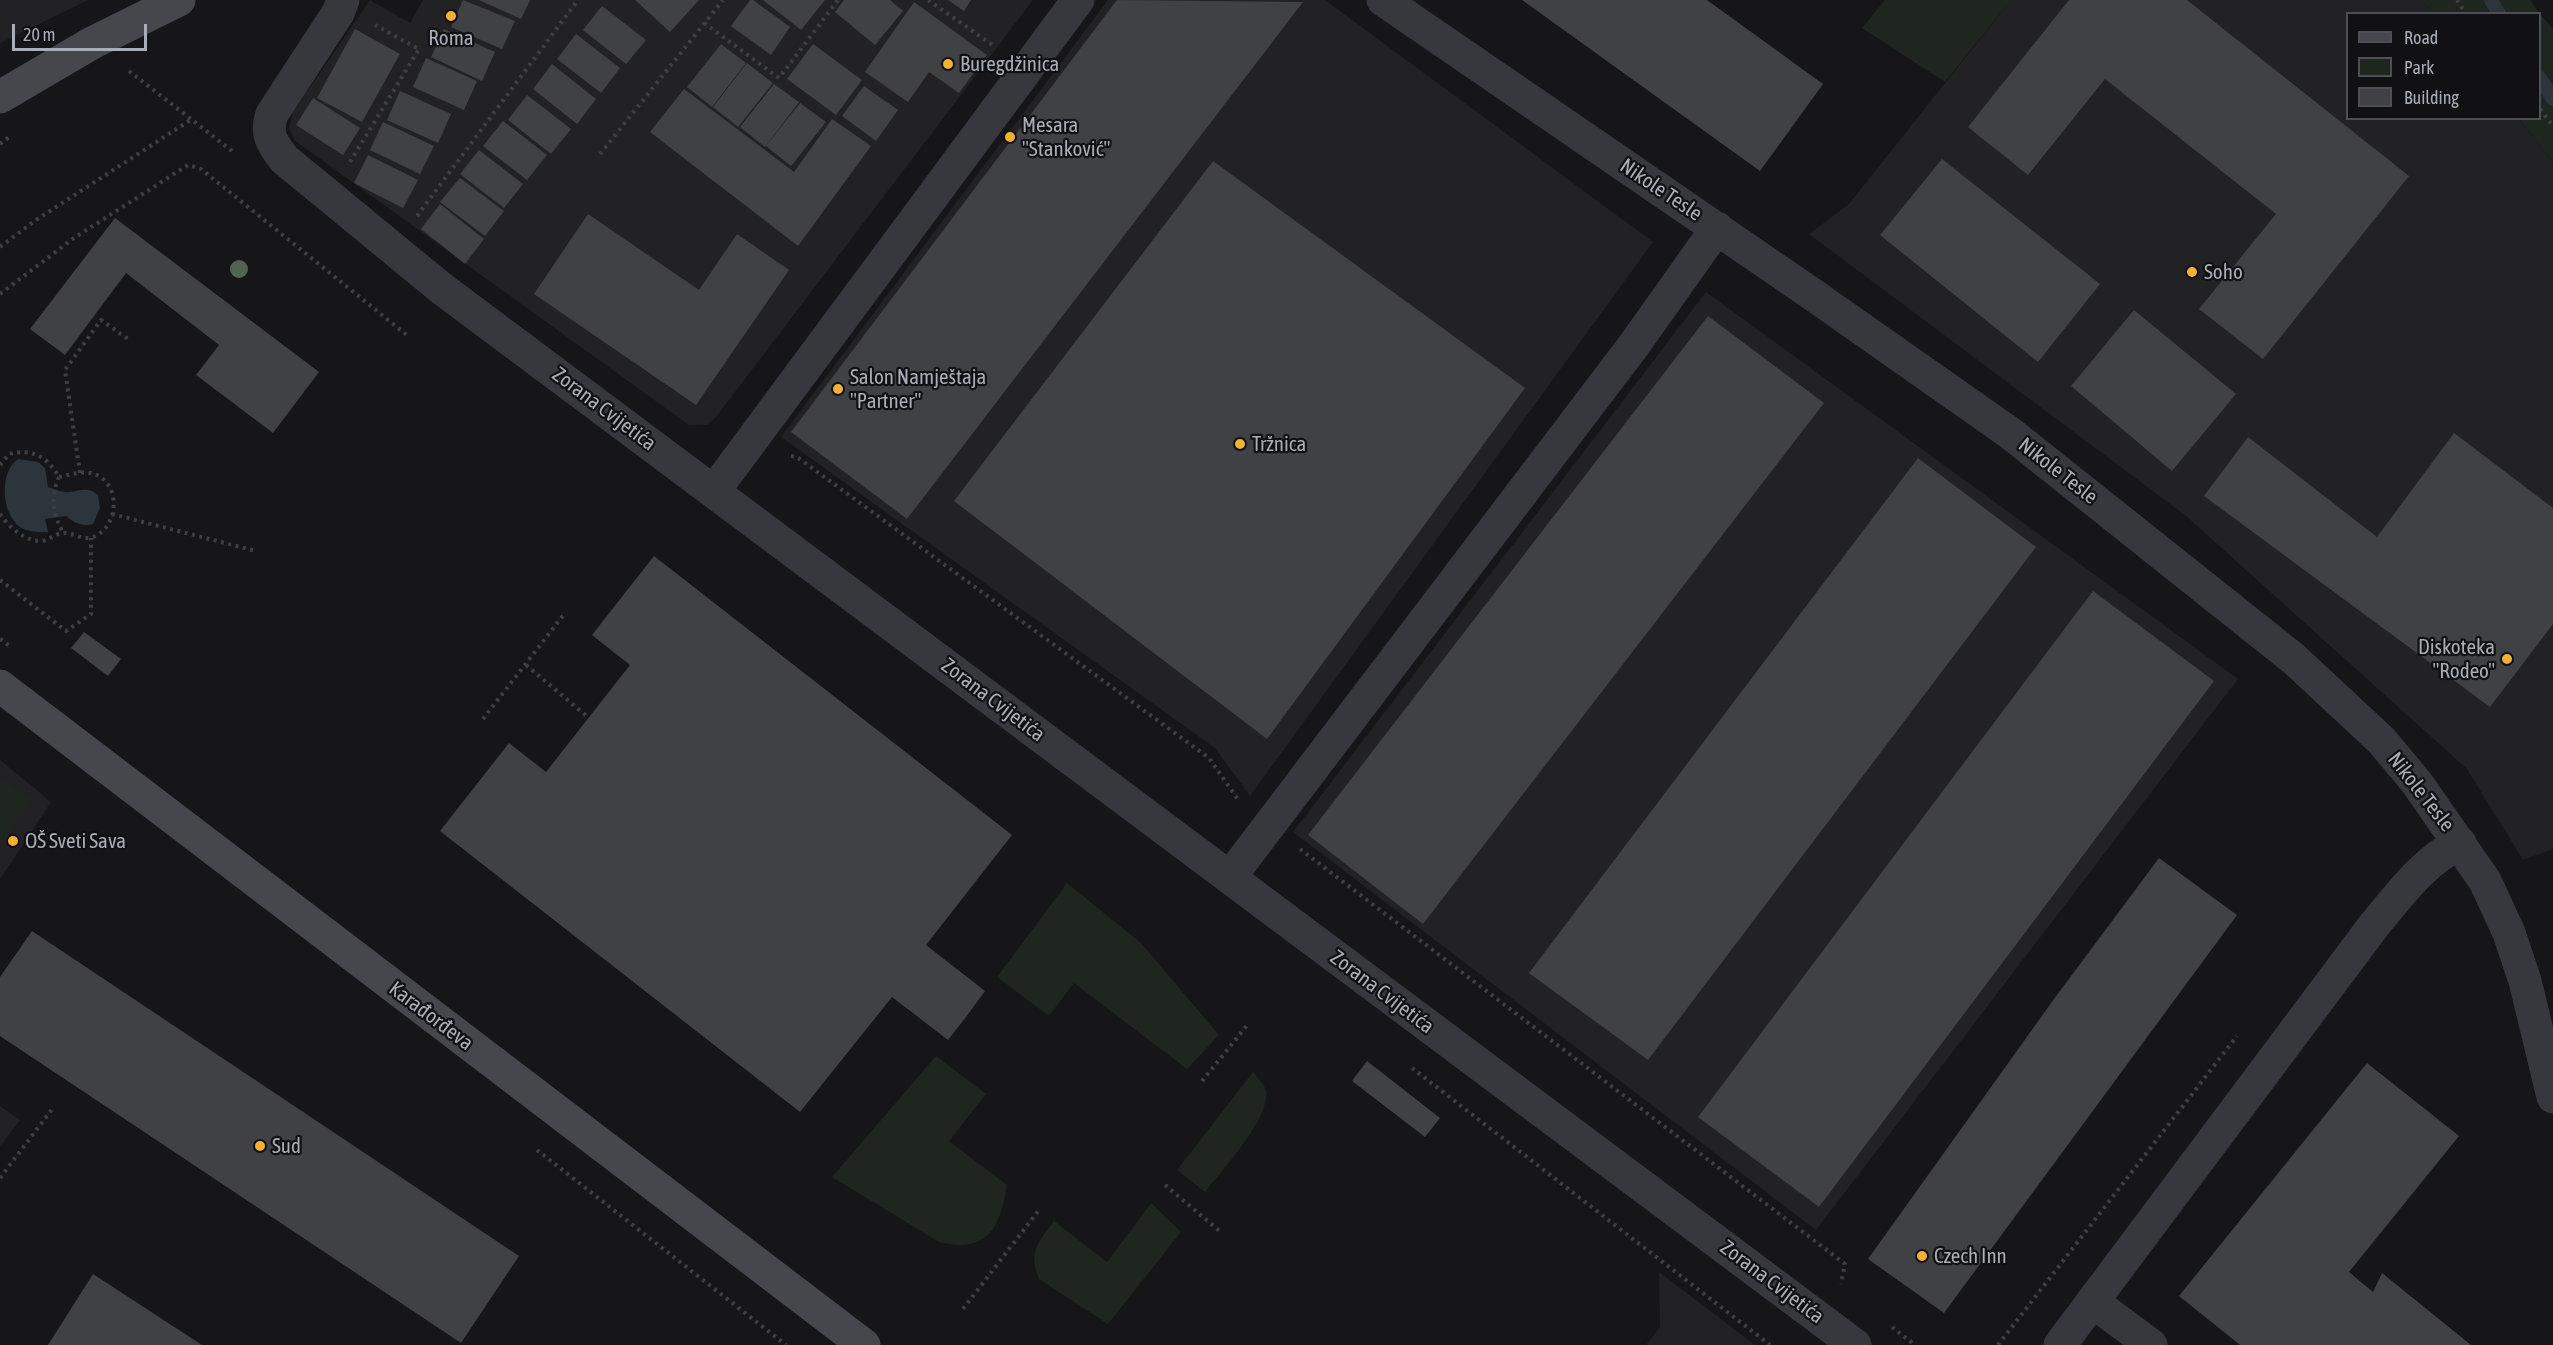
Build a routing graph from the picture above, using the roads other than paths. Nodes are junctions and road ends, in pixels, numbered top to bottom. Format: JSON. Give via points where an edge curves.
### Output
{"nodes":[{"id":1,"x":179,"y":0,"type":"edge"},
{"id":2,"x":1078,"y":0,"type":"edge"},
{"id":3,"x":1383,"y":0,"type":"edge"},
{"id":4,"x":342,"y":3,"type":"edge"},
{"id":5,"x":0,"y":97,"type":"edge"},
{"id":6,"x":1718,"y":228,"type":"junction"},
{"id":7,"x":714,"y":491,"type":"junction"},
{"id":8,"x":0,"y":686,"type":"edge"},
{"id":9,"x":2460,"y":843,"type":"junction"},
{"id":10,"x":1230,"y":877,"type":"junction"},
{"id":11,"x":2553,"y":1097,"type":"edge"},
{"id":12,"x":2093,"y":1302,"type":"junction"},
{"id":13,"x":864,"y":1345,"type":"edge"},
{"id":14,"x":1855,"y":1345,"type":"edge"},
{"id":15,"x":2060,"y":1345,"type":"edge"},
{"id":16,"x":2151,"y":1345,"type":"edge"}],
"edges":[{"from":1,"to":5,"type":"street","via":[[92,43]]},
{"from":2,"to":7,"type":"street"},
{"from":3,"to":6,"type":"street","name":"Nikole Tesle"},
{"from":4,"to":7,"type":"street","name":"Zorana Cvijetića","via":[[272,114],[269,139],[284,159],[441,288]]},
{"from":6,"to":9,"type":"street","name":"Nikole Tesle","via":[[2010,433],[2294,658],[2382,741]]},
{"from":6,"to":10,"type":"street"},
{"from":7,"to":10,"type":"street","name":"Zorana Cvijetića"},
{"from":8,"to":13,"type":"street","name":"Karađorđeva"},
{"from":9,"to":11,"type":"street","name":"Nikole Tesle","via":[[2485,880],[2509,933],[2525,981]]},
{"from":9,"to":12,"type":"street","via":[[2423,867],[2375,924]]},
{"from":10,"to":14,"type":"street","name":"Zorana Cvijetića"},
{"from":12,"to":15,"type":"street"},
{"from":12,"to":16,"type":"street"}]}
